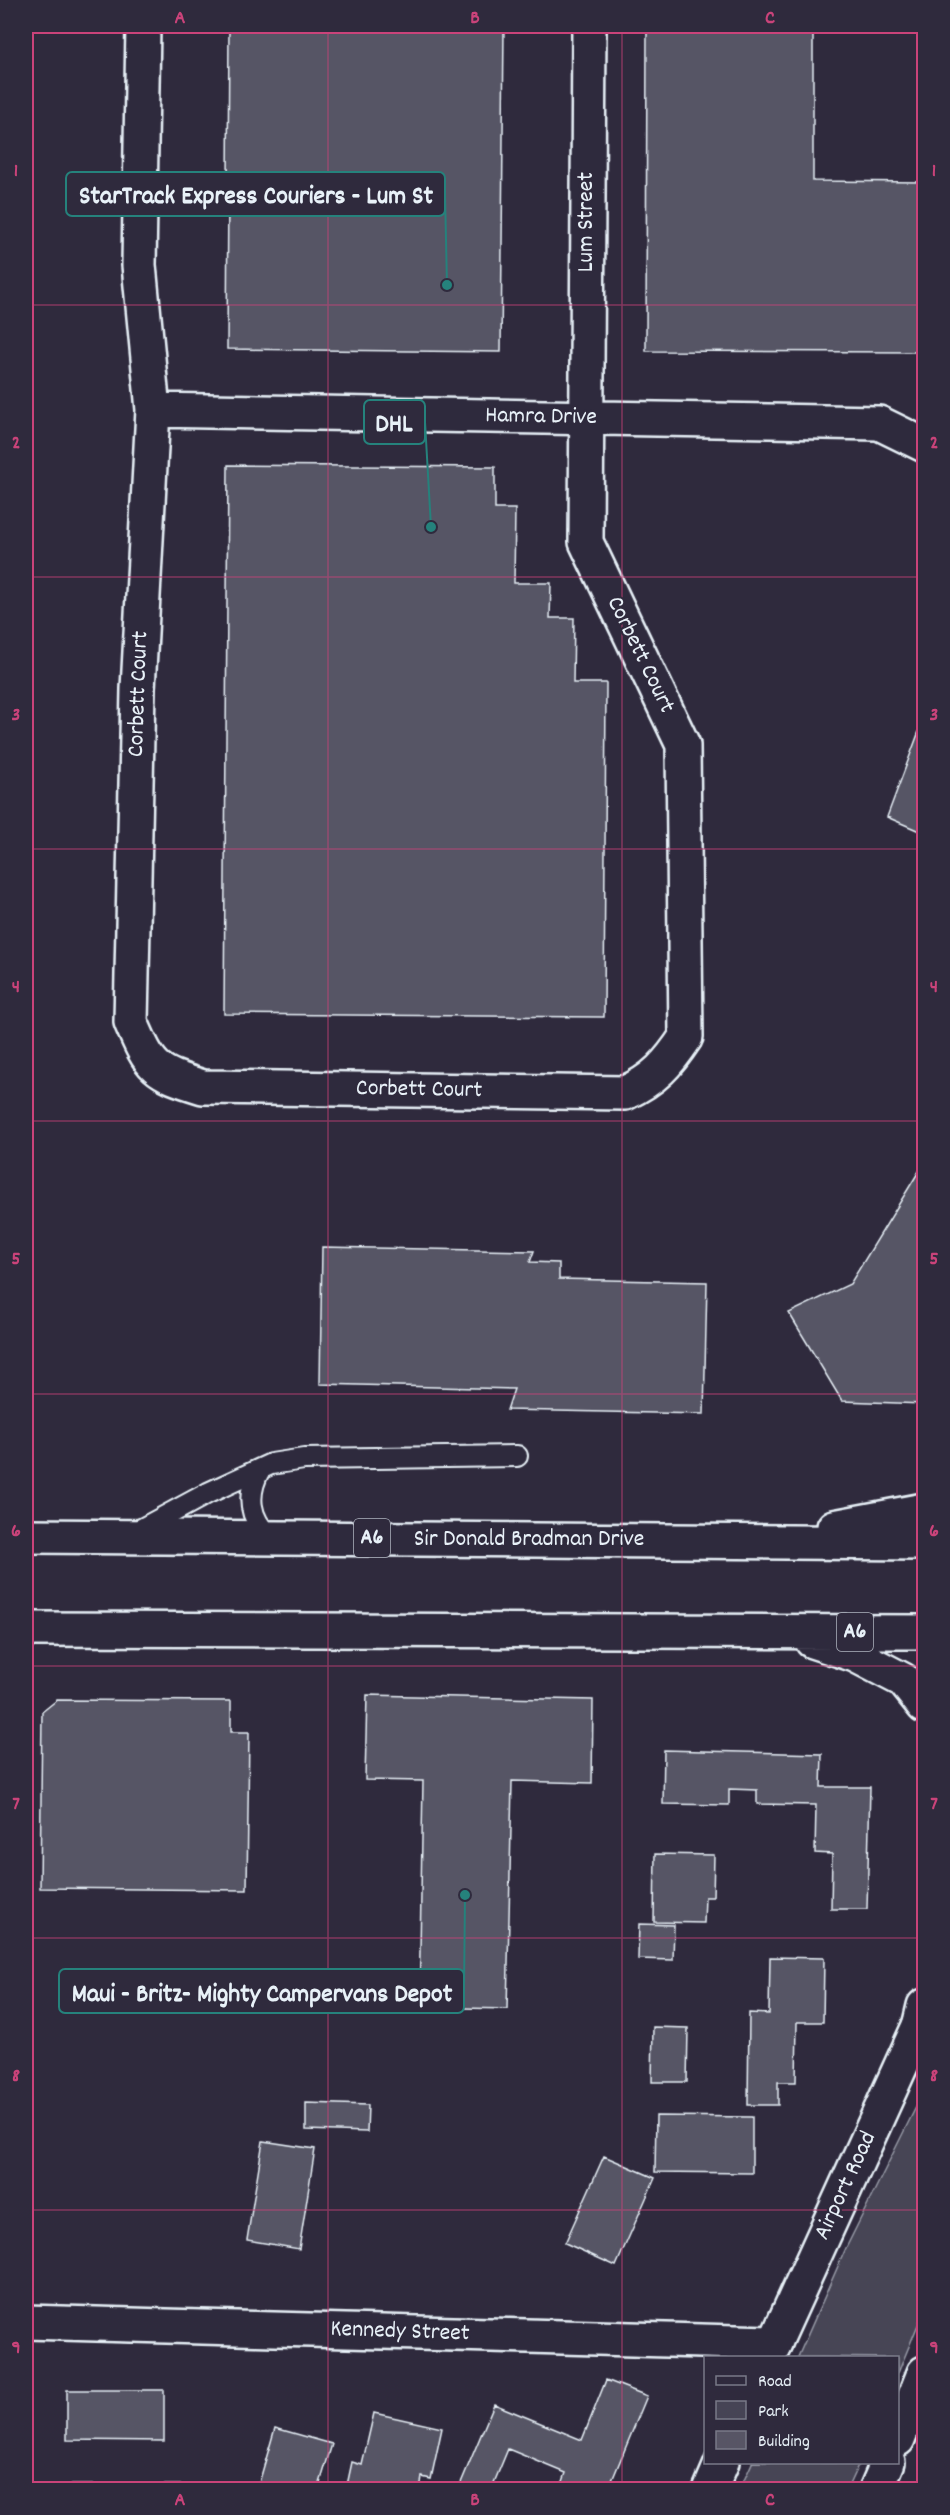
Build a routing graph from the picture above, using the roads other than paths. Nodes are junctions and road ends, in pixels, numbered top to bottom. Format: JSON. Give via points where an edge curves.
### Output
{"nodes":[{"id":1,"x":143,"y":26,"type":"edge"},
{"id":2,"x":589,"y":26,"type":"edge"},
{"id":3,"x":153,"y":410,"type":"junction"},
{"id":4,"x":586,"y":418,"type":"junction"},
{"id":5,"x":924,"y":445,"type":"edge"},
{"id":6,"x":517,"y":1456,"type":"dead end"},
{"id":7,"x":260,"y":1469,"type":"junction"},
{"id":8,"x":924,"y":1510,"type":"edge"},
{"id":9,"x":26,"y":1536,"type":"edge"},
{"id":10,"x":127,"y":1537,"type":"junction"},
{"id":11,"x":269,"y":1538,"type":"junction"},
{"id":12,"x":719,"y":1541,"type":"junction"},
{"id":13,"x":924,"y":1543,"type":"edge"},
{"id":14,"x":26,"y":1629,"type":"edge"},
{"id":15,"x":786,"y":1632,"type":"junction"},
{"id":16,"x":924,"y":1632,"type":"edge"},
{"id":17,"x":924,"y":1706,"type":"edge"},
{"id":18,"x":923,"y":2016,"type":"edge"},
{"id":19,"x":26,"y":2322,"type":"edge"},
{"id":20,"x":772,"y":2350,"type":"edge"},
{"id":21,"x":924,"y":2373,"type":"edge"},
{"id":22,"x":899,"y":2434,"type":"edge"},
{"id":23,"x":722,"y":2464,"type":"edge"},
{"id":24,"x":888,"y":2464,"type":"edge"},
{"id":25,"x":710,"y":2490,"type":"edge"},
{"id":26,"x":876,"y":2490,"type":"edge"}],
"edges":[{"from":1,"to":3,"type":"street","name":"Corbett Court","via":[[139,265]]},
{"from":2,"to":4,"type":"street","name":"Lum Street"},
{"from":3,"to":4,"type":"street","name":"Hamra Drive"},
{"from":3,"to":4,"type":"street","name":"Corbett Court","via":[[138,689],[130,1022],[145,1056],[165,1076],[203,1087],[625,1093],[649,1082],[686,1037],[683,745],[586,542]]},
{"from":4,"to":5,"type":"street","name":"Hamra Drive","via":[[879,423]]},
{"from":6,"to":7,"type":"lane","via":[[304,1459]]},
{"from":7,"to":10,"type":"lane"},
{"from":7,"to":11,"type":"lane","via":[[253,1482],[252,1512]]},
{"from":8,"to":12,"type":"street","via":[[849,1526]]},
{"from":9,"to":10,"type":"street","name":"Sir Donald Bradman Drive","number":"A6"},
{"from":10,"to":11,"type":"street","name":"Sir Donald Bradman Drive","number":"A6"},
{"from":11,"to":12,"type":"street","name":"Sir Donald Bradman Drive","number":"A6"},
{"from":12,"to":13,"type":"street","name":"Sir Donald Bradman Drive","number":"A6"},
{"from":14,"to":15,"type":"street","number":"A6"},
{"from":15,"to":16,"type":"street","number":"A6"},
{"from":15,"to":17,"type":"street","via":[[855,1655],[903,1680]]},
{"from":18,"to":20,"type":"street","name":"Airport Road"},
{"from":19,"to":20,"type":"street","name":"Kennedy Street"},
{"from":21,"to":22,"type":"street"},
{"from":23,"to":25,"type":"street"},
{"from":24,"to":26,"type":"street"}]}
